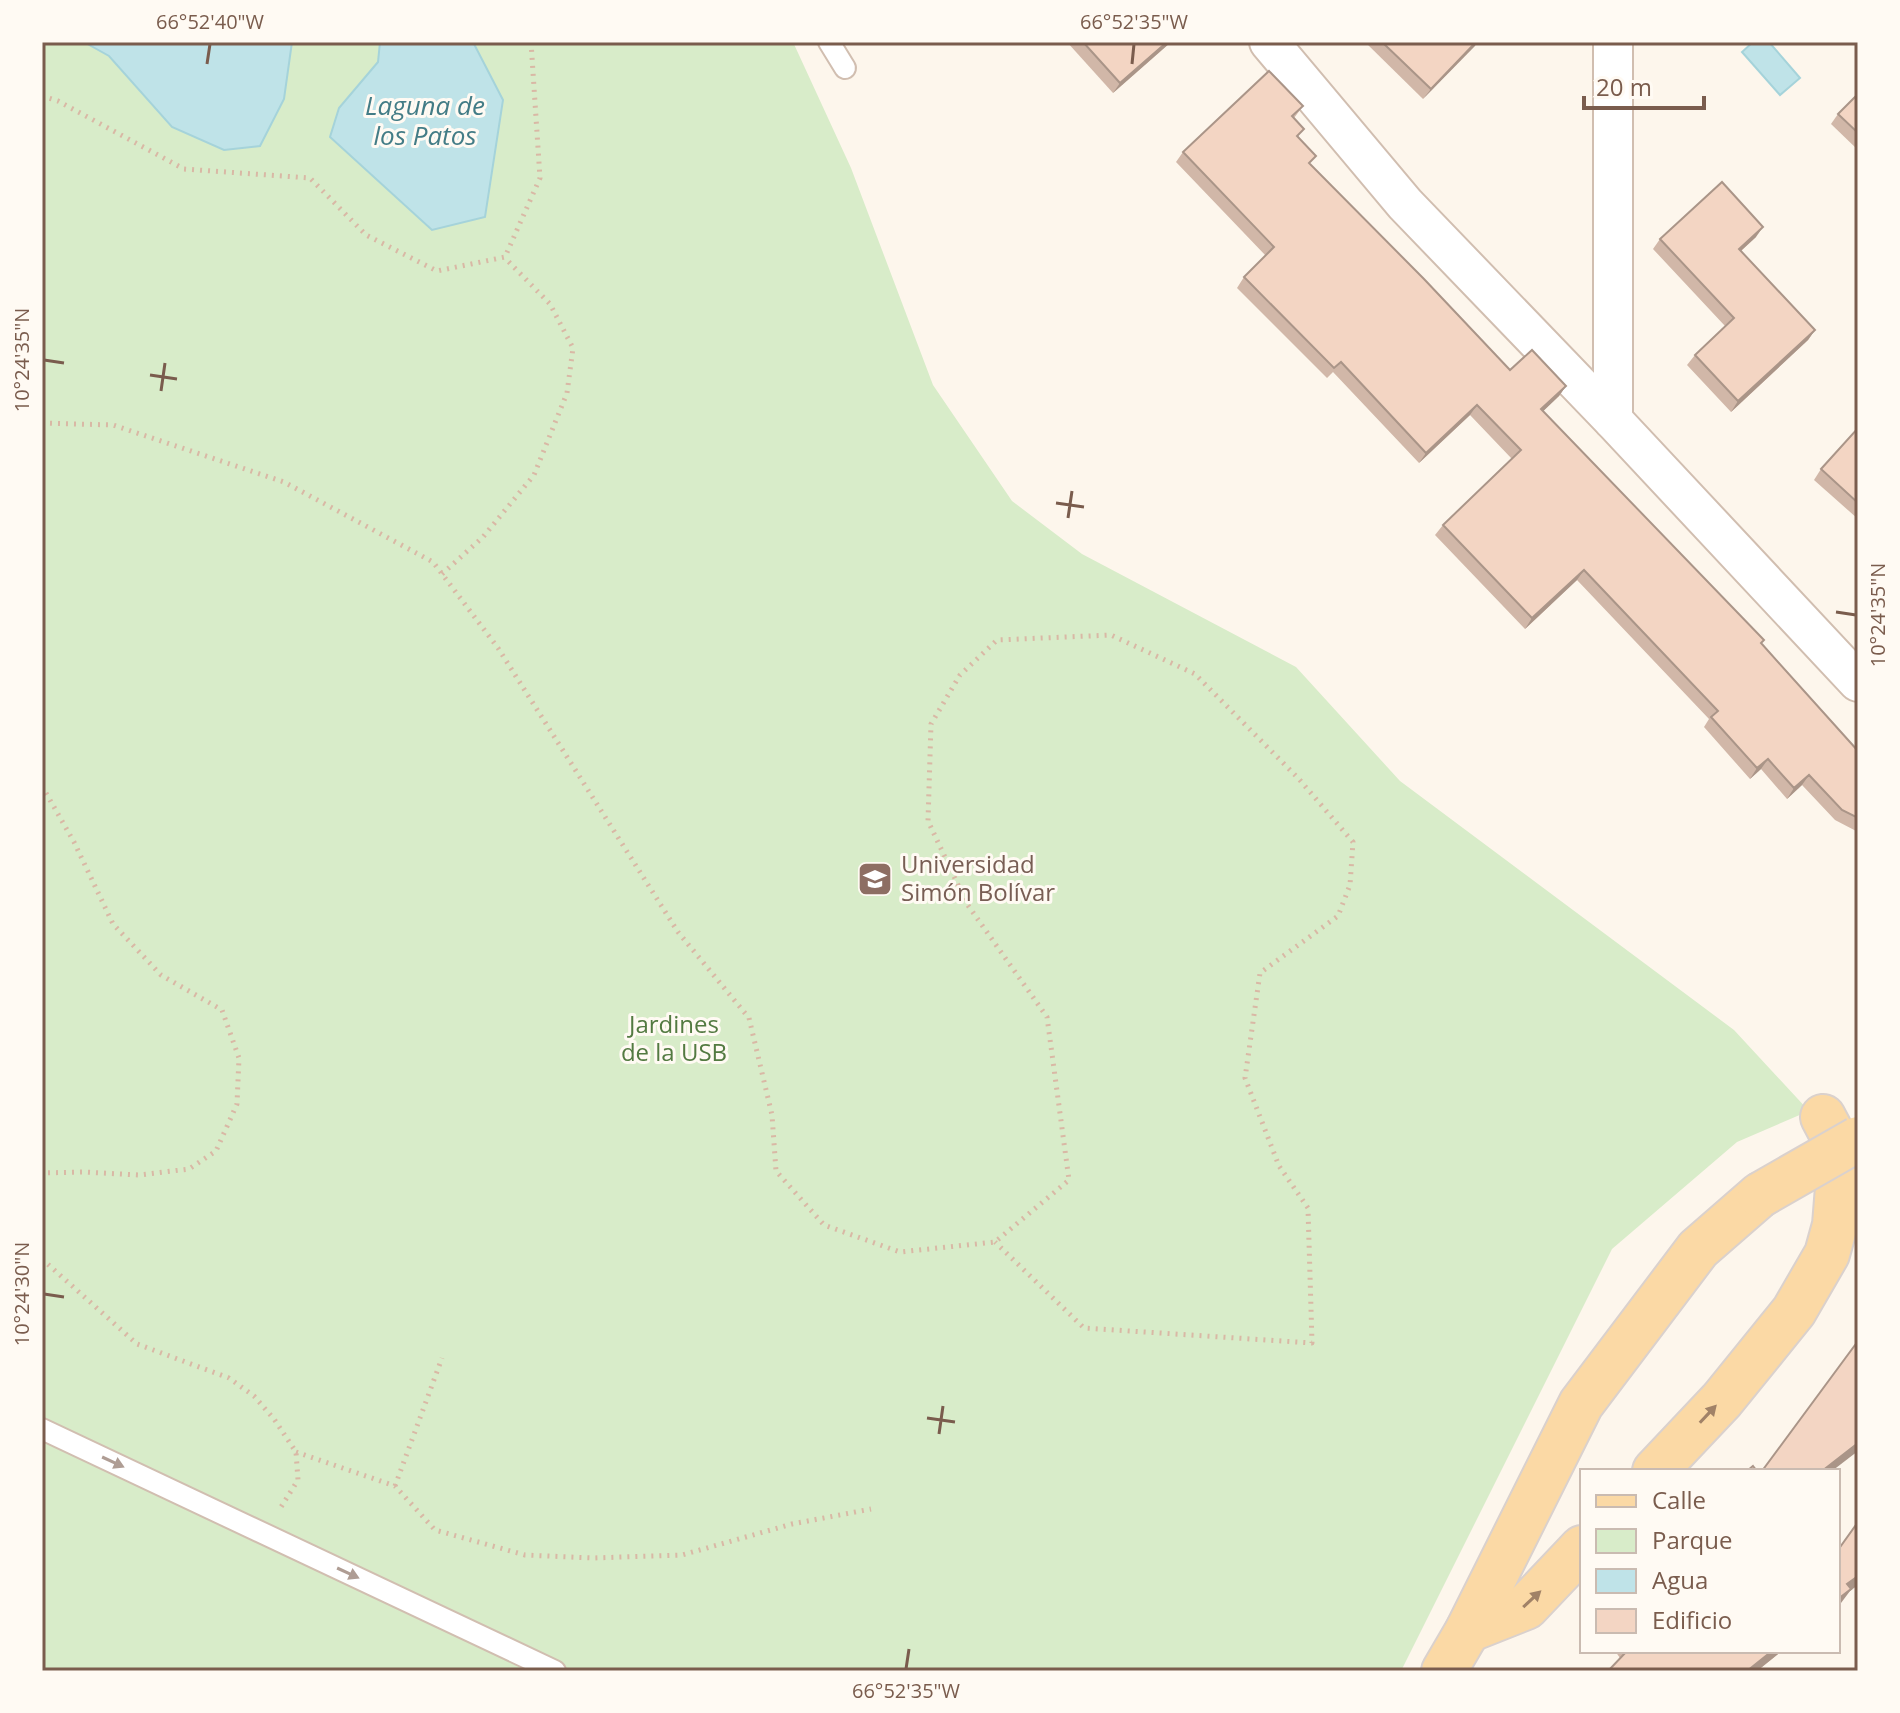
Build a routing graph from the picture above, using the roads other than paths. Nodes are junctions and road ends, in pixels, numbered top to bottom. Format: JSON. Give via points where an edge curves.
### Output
{"nodes":[{"id":1,"x":829,"y":42,"type":"edge"},
{"id":2,"x":1269,"y":42,"type":"edge"},
{"id":3,"x":1613,"y":42,"type":"edge"},
{"id":4,"x":845,"y":68,"type":"dead end"},
{"id":5,"x":1613,"y":420,"type":"junction"},
{"id":6,"x":1858,"y":682,"type":"edge"},
{"id":7,"x":1840,"y":1128,"type":"edge"},
{"id":8,"x":42,"y":1429,"type":"edge"},
{"id":9,"x":1657,"y":1469,"type":"edge"},
{"id":10,"x":1580,"y":1550,"type":"edge"},
{"id":11,"x":1468,"y":1630,"type":"junction"},
{"id":12,"x":555,"y":1671,"type":"edge"},
{"id":13,"x":1444,"y":1671,"type":"edge"}],
"edges":[{"from":1,"to":4,"type":"lane"},
{"from":2,"to":5,"type":"street","via":[[1405,204]]},
{"from":3,"to":5,"type":"street"},
{"from":5,"to":6,"type":"street"},
{"from":9,"to":7,"type":"main road","one_way":true,"via":[[1794,1311],[1827,1254],[1840,1162],[1832,1134]]},
{"from":7,"to":11,"type":"main road","bridge":true,"via":[[1698,1249],[1581,1404]]},
{"from":8,"to":12,"type":"lane","one_way":true},
{"from":11,"to":10,"type":"main road","one_way":true,"via":[[1526,1607]]},
{"from":11,"to":13,"type":"main road"}]}
